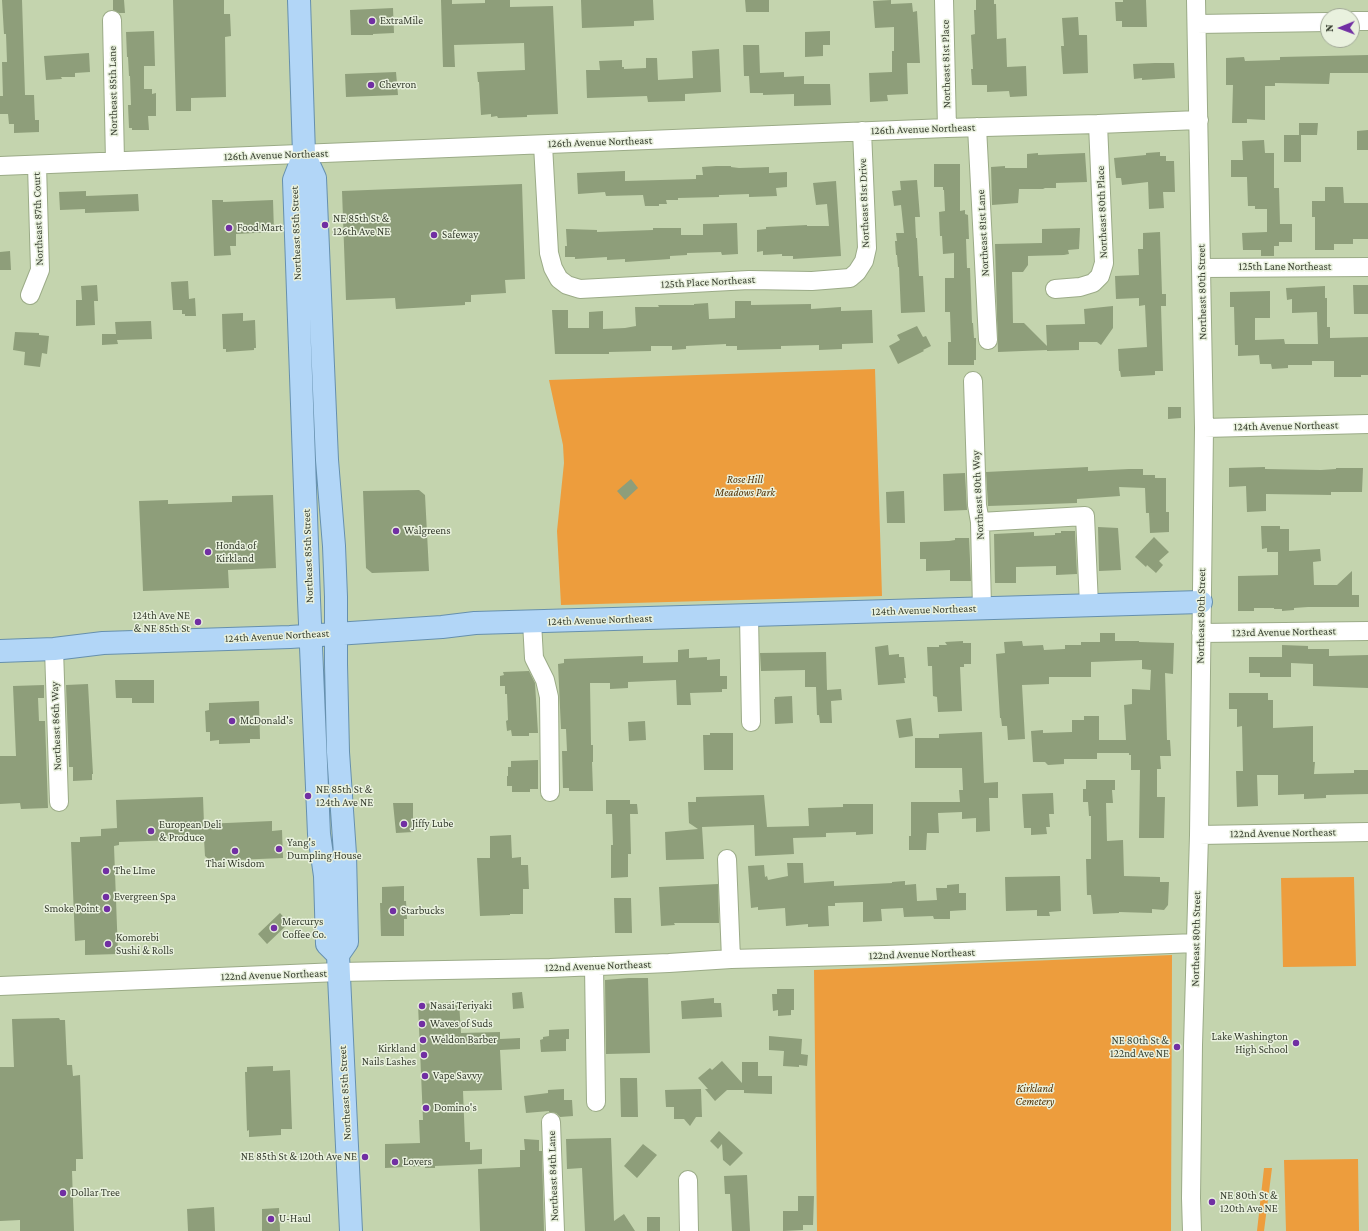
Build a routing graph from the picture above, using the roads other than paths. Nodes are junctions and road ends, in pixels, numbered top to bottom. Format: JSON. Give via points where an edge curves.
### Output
{"nodes":[{"id":1,"x":299,"y":0,"type":"edge"},
{"id":2,"x":944,"y":0,"type":"edge"},
{"id":3,"x":1196,"y":0,"type":"edge"},
{"id":4,"x":112,"y":20,"type":"dead end"},
{"id":5,"x":1320,"y":22,"type":"edge"},
{"id":6,"x":1197,"y":24,"type":"junction"},
{"id":7,"x":1199,"y":120,"type":"junction"},
{"id":8,"x":1098,"y":124,"type":"junction"},
{"id":9,"x":977,"y":127,"type":"junction"},
{"id":10,"x":947,"y":128,"type":"junction"},
{"id":11,"x":862,"y":131,"type":"junction"},
{"id":12,"x":543,"y":145,"type":"junction"},
{"id":13,"x":304,"y":154,"type":"junction"},
{"id":14,"x":115,"y":161,"type":"junction"},
{"id":15,"x":37,"y":165,"type":"junction"},
{"id":16,"x":0,"y":166,"type":"edge"},
{"id":17,"x":297,"y":259,"type":"junction"},
{"id":18,"x":1368,"y":266,"type":"edge"},
{"id":19,"x":1202,"y":268,"type":"junction"},
{"id":20,"x":857,"y":272,"type":"joint"},
{"id":21,"x":1056,"y":289,"type":"dead end"},
{"id":22,"x":30,"y":295,"type":"dead end"},
{"id":23,"x":322,"y":324,"type":"junction"},
{"id":24,"x":988,"y":340,"type":"dead end"},
{"id":25,"x":302,"y":377,"type":"junction"},
{"id":26,"x":973,"y":381,"type":"dead end"},
{"id":27,"x":1368,"y":424,"type":"edge"},
{"id":28,"x":1204,"y":428,"type":"junction"},
{"id":29,"x":326,"y":442,"type":"junction"},
{"id":30,"x":980,"y":522,"type":"junction"},
{"id":31,"x":1201,"y":602,"type":"junction"},
{"id":32,"x":1089,"y":605,"type":"junction"},
{"id":33,"x":982,"y":609,"type":"junction"},
{"id":34,"x":749,"y":616,"type":"junction"},
{"id":35,"x":532,"y":622,"type":"junction"},
{"id":36,"x":1368,"y":631,"type":"edge"},
{"id":37,"x":336,"y":633,"type":"junction"},
{"id":38,"x":1200,"y":633,"type":"junction"},
{"id":39,"x":311,"y":635,"type":"junction"},
{"id":40,"x":54,"y":649,"type":"junction"},
{"id":41,"x":0,"y":651,"type":"edge"},
{"id":42,"x":751,"y":722,"type":"dead end"},
{"id":43,"x":550,"y":792,"type":"dead end"},
{"id":44,"x":59,"y":802,"type":"dead end"},
{"id":45,"x":1368,"y":832,"type":"edge"},
{"id":46,"x":1199,"y":835,"type":"junction"},
{"id":47,"x":727,"y":859,"type":"dead end"},
{"id":48,"x":1196,"y":943,"type":"junction"},
{"id":49,"x":732,"y":959,"type":"junction"},
{"id":50,"x":339,"y":964,"type":"junction"},
{"id":51,"x":594,"y":966,"type":"junction"},
{"id":52,"x":0,"y":986,"type":"edge"},
{"id":53,"x":596,"y":1102,"type":"dead end"},
{"id":54,"x":551,"y":1122,"type":"dead end"},
{"id":55,"x":688,"y":1180,"type":"dead end"},
{"id":56,"x":351,"y":1231,"type":"edge"},
{"id":57,"x":555,"y":1231,"type":"edge"},
{"id":58,"x":688,"y":1231,"type":"edge"},
{"id":59,"x":1192,"y":1231,"type":"edge"}],
"edges":[{"from":1,"to":13,"type":"main road","name":"Northeast 85th Street"},
{"from":2,"to":10,"type":"street","name":"Northeast 81st Place"},
{"from":3,"to":6,"type":"street","name":"Northeast 80th Street"},
{"from":4,"to":14,"type":"street","name":"Northeast 85th Lane"},
{"from":5,"to":6,"type":"street"},
{"from":6,"to":7,"type":"street","name":"Northeast 80th Street"},
{"from":7,"to":8,"type":"street","name":"126th Avenue Northeast"},
{"from":7,"to":19,"type":"street","name":"Northeast 80th Street"},
{"from":8,"to":9,"type":"street","name":"126th Avenue Northeast"},
{"from":8,"to":21,"type":"street","name":"Northeast 80th Place","via":[[1104,262],[1100,276],[1093,283],[1080,288]]},
{"from":9,"to":10,"type":"street","name":"126th Avenue Northeast"},
{"from":9,"to":24,"type":"street","name":"Northeast 81st Lane"},
{"from":10,"to":11,"type":"street","name":"126th Avenue Northeast"},
{"from":11,"to":12,"type":"street","name":"126th Avenue Northeast"},
{"from":11,"to":20,"type":"street","name":"Northeast 81st Drive","via":[[867,248],[864,261]]},
{"from":12,"to":13,"type":"street","name":"126th Avenue Northeast"},
{"from":12,"to":20,"type":"street","name":"125th Place Northeast","via":[[549,252],[553,268],[559,279],[567,285],[580,289],[749,280],[839,280],[850,278]]},
{"from":13,"to":14,"type":"street","name":"126th Avenue Northeast"},
{"from":13,"to":17,"type":"main road","name":"Northeast 85th Street","via":[[294,180]]},
{"from":13,"to":23,"type":"main road","name":"Northeast 85th Street","via":[[315,178]]},
{"from":14,"to":15,"type":"street","name":"126th Avenue Northeast"},
{"from":15,"to":16,"type":"street","name":"126th Avenue Northeast"},
{"from":15,"to":22,"type":"street","name":"Northeast 87th Court","via":[[40,270]]},
{"from":17,"to":23,"type":"main road","via":[[303,261],[309,270],[311,310]]},
{"from":17,"to":25,"type":"main road","name":"Northeast 85th Street"},
{"from":18,"to":19,"type":"street","name":"125th Lane Northeast"},
{"from":19,"to":28,"type":"street","name":"Northeast 80th Street"},
{"from":23,"to":29,"type":"main road","name":"Northeast 85th Street"},
{"from":25,"to":29,"type":"main road","via":[[308,380],[313,389],[315,428]]},
{"from":25,"to":39,"type":"main road","name":"Northeast 85th Street"},
{"from":26,"to":30,"type":"street","name":"Northeast 80th Way"},
{"from":27,"to":28,"type":"street","name":"124th Avenue Northeast"},
{"from":28,"to":31,"type":"street","name":"Northeast 80th Street"},
{"from":29,"to":37,"type":"main road","name":"Northeast 85th Street","via":[[334,546]]},
{"from":30,"to":32,"type":"street","via":[[1085,516]]},
{"from":30,"to":33,"type":"street","name":"Northeast 80th Way"},
{"from":31,"to":32,"type":"main road","name":"124th Avenue Northeast"},
{"from":31,"to":38,"type":"street","name":"Northeast 80th Street"},
{"from":32,"to":33,"type":"main road","name":"124th Avenue Northeast"},
{"from":33,"to":34,"type":"main road","name":"124th Avenue Northeast"},
{"from":34,"to":35,"type":"main road","name":"124th Avenue Northeast"},
{"from":34,"to":42,"type":"street"},
{"from":35,"to":37,"type":"main road","name":"124th Avenue Northeast","via":[[475,623]]},
{"from":35,"to":43,"type":"street","via":[[534,658],[545,680],[549,697]]},
{"from":36,"to":38,"type":"street","name":"123rd Avenue Northeast"},
{"from":37,"to":39,"type":"main road","name":"124th Avenue Northeast"},
{"from":37,"to":50,"type":"main road","name":"Northeast 85th Street","via":[[347,942]]},
{"from":38,"to":46,"type":"street","name":"Northeast 80th Street"},
{"from":39,"to":40,"type":"main road","name":"124th Avenue Northeast","via":[[103,644]]},
{"from":39,"to":50,"type":"main road","name":"Northeast 85th Street","via":[[319,834],[325,876],[327,944]]},
{"from":40,"to":41,"type":"main road","name":"124th Avenue Northeast"},
{"from":40,"to":44,"type":"street","name":"Northeast 86th Way"},
{"from":45,"to":46,"type":"street","name":"122nd Avenue Northeast"},
{"from":46,"to":48,"type":"street","name":"Northeast 80th Street"},
{"from":47,"to":49,"type":"street"},
{"from":48,"to":49,"type":"street","name":"122nd Avenue Northeast"},
{"from":48,"to":59,"type":"street","name":"Northeast 80th Street"},
{"from":49,"to":51,"type":"street","name":"122nd Avenue Northeast"},
{"from":50,"to":51,"type":"street","name":"122nd Avenue Northeast","via":[[428,970]]},
{"from":50,"to":52,"type":"street","name":"122nd Avenue Northeast"},
{"from":50,"to":56,"type":"main road","name":"Northeast 85th Street"},
{"from":51,"to":53,"type":"street"},
{"from":54,"to":57,"type":"street","name":"Northeast 84th Lane"},
{"from":55,"to":58,"type":"street"}]}
